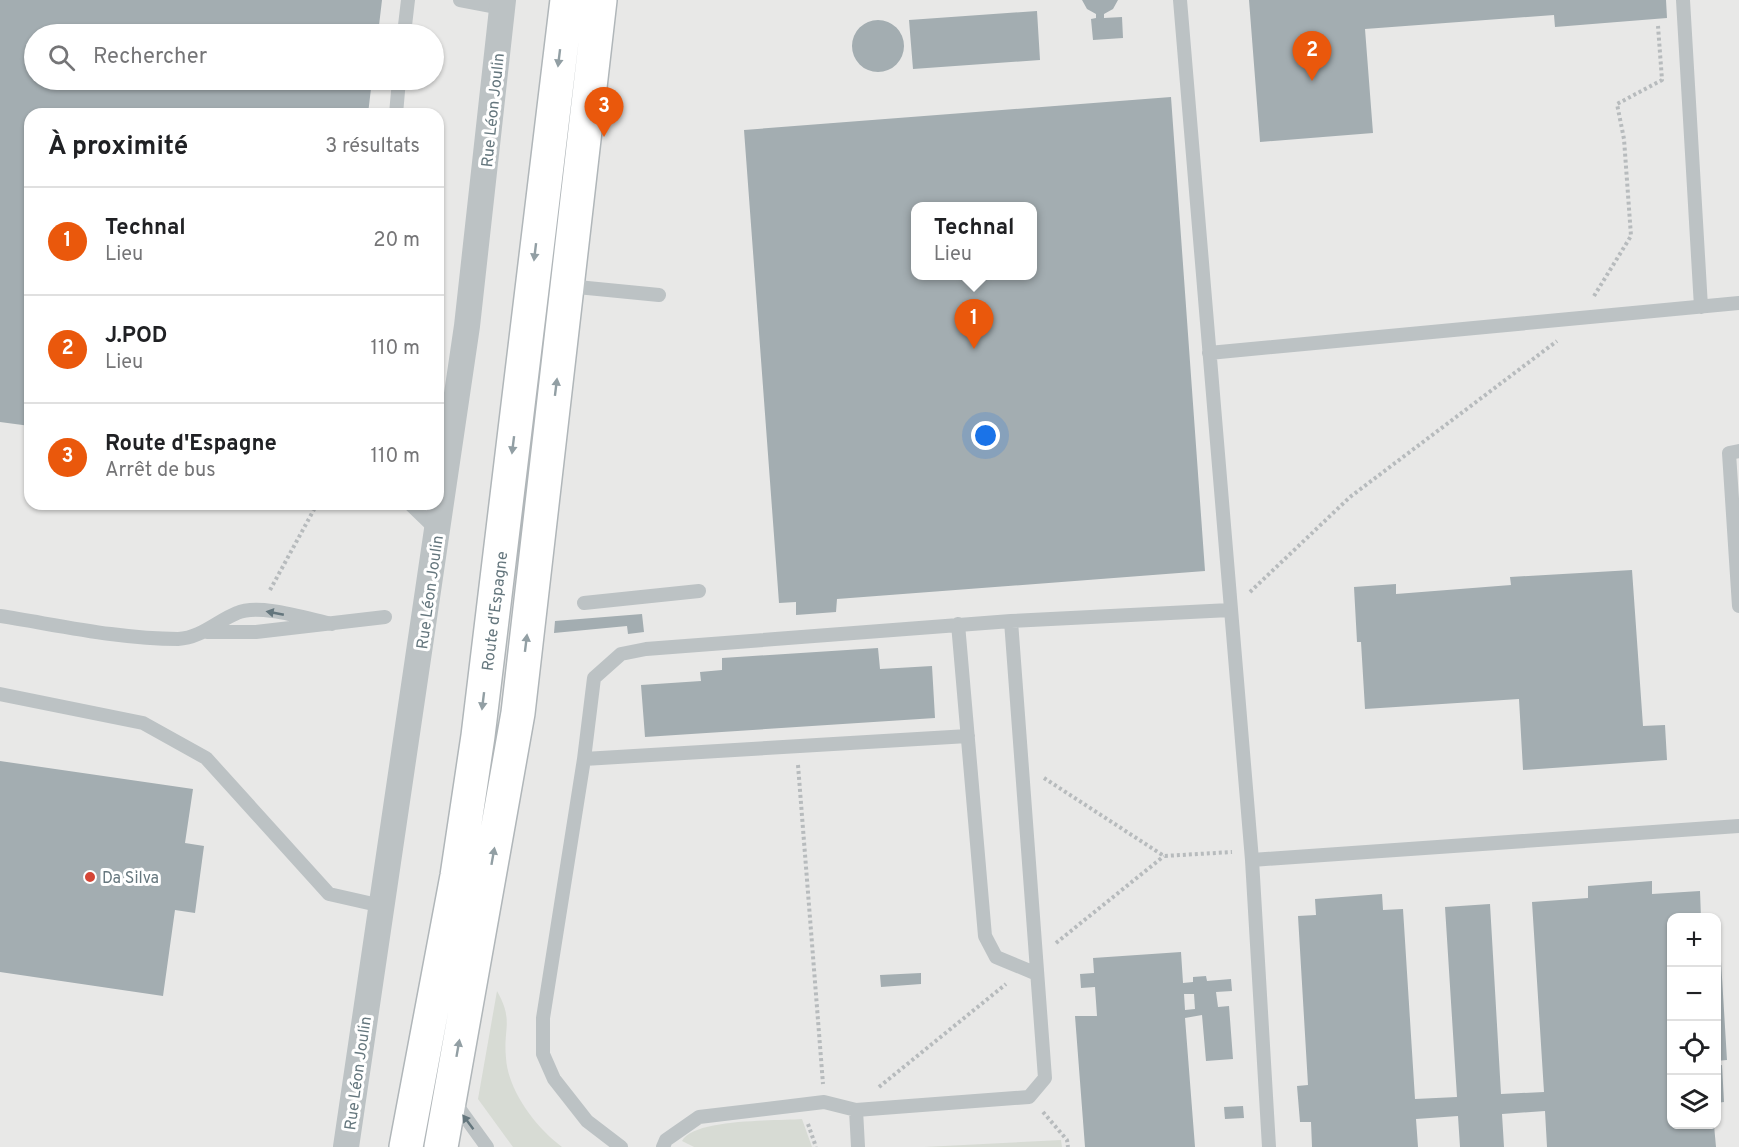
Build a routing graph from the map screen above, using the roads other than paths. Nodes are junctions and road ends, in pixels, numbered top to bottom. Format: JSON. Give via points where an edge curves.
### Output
{"nodes":[{"id":1,"x":408,"y":0,"type":"edge"},
{"id":2,"x":460,"y":0,"type":"edge"},
{"id":3,"x":567,"y":0,"type":"edge"},
{"id":4,"x":600,"y":0,"type":"edge"},
{"id":5,"x":1180,"y":0,"type":"edge"},
{"id":6,"x":1683,"y":0,"type":"edge"},
{"id":7,"x":502,"y":4,"type":"edge"},
{"id":8,"x":405,"y":24,"type":"edge"},
{"id":9,"x":398,"y":90,"type":"edge"},
{"id":10,"x":397,"y":108,"type":"edge"},
{"id":11,"x":567,"y":286,"type":"junction"},
{"id":12,"x":659,"y":295,"type":"dead end"},
{"id":13,"x":1739,"y":303,"type":"edge"},
{"id":14,"x":1701,"y":307,"type":"junction"},
{"id":15,"x":1209,"y":353,"type":"junction"},
{"id":16,"x":1739,"y":451,"type":"edge"},
{"id":17,"x":444,"y":489,"type":"edge"},
{"id":18,"x":416,"y":510,"type":"edge"},
{"id":19,"x":441,"y":510,"type":"edge"},
{"id":20,"x":438,"y":531,"type":"junction"},
{"id":21,"x":699,"y":591,"type":"dead end"},
{"id":22,"x":584,"y":603,"type":"dead end"},
{"id":23,"x":1739,"y":606,"type":"edge"},
{"id":24,"x":1230,"y":610,"type":"junction"},
{"id":25,"x":0,"y":616,"type":"edge"},
{"id":26,"x":385,"y":617,"type":"dead end"},
{"id":27,"x":1011,"y":621,"type":"junction"},
{"id":28,"x":332,"y":624,"type":"junction"},
{"id":29,"x":958,"y":624,"type":"junction"},
{"id":30,"x":205,"y":632,"type":"junction"},
{"id":31,"x":0,"y":694,"type":"edge"},
{"id":32,"x":968,"y":736,"type":"junction"},
{"id":33,"x":584,"y":759,"type":"junction"},
{"id":34,"x":1739,"y":826,"type":"edge"},
{"id":35,"x":1251,"y":855,"type":"junction"},
{"id":36,"x":382,"y":906,"type":"junction"},
{"id":37,"x":1037,"y":974,"type":"junction"},
{"id":38,"x":450,"y":1096,"type":"junction"},
{"id":39,"x":856,"y":1110,"type":"junction"},
{"id":40,"x":346,"y":1147,"type":"edge"},
{"id":41,"x":406,"y":1147,"type":"edge"},
{"id":42,"x":441,"y":1147,"type":"edge"},
{"id":43,"x":487,"y":1147,"type":"edge"},
{"id":44,"x":621,"y":1147,"type":"edge"},
{"id":45,"x":663,"y":1147,"type":"edge"},
{"id":46,"x":858,"y":1147,"type":"edge"},
{"id":47,"x":1269,"y":1147,"type":"edge"}],
"edges":[{"from":1,"to":8,"type":"lane"},
{"from":2,"to":7,"type":"lane"},
{"from":3,"to":41,"type":"main road","name":"Route d'Espagne","one_way":true,"via":[[478,736]]},
{"from":4,"to":11,"type":"main road"},
{"from":5,"to":15,"type":"lane"},
{"from":6,"to":14,"type":"lane"},
{"from":7,"to":17,"type":"street","name":"Rue Léon Joulin","via":[[467,326]]},
{"from":9,"to":10,"type":"lane"},
{"from":11,"to":12,"type":"lane"},
{"from":38,"to":11,"type":"main road","one_way":true,"via":[[518,713]]},
{"from":13,"to":14,"type":"lane"},
{"from":14,"to":15,"type":"lane"},
{"from":15,"to":24,"type":"lane"},
{"from":16,"to":23,"type":"lane","via":[[1729,453]]},
{"from":18,"to":20,"type":"lane"},
{"from":19,"to":20,"type":"street","name":"Rue Léon Joulin"},
{"from":20,"to":36,"type":"street","name":"Rue Léon Joulin"},
{"from":21,"to":22,"type":"lane"},
{"from":24,"to":27,"type":"lane"},
{"from":24,"to":35,"type":"lane"},
{"from":25,"to":30,"type":"lane","via":[[149,638],[182,639]]},
{"from":26,"to":28,"type":"lane"},
{"from":27,"to":29,"type":"lane"},
{"from":27,"to":37,"type":"lane"},
{"from":28,"to":30,"type":"lane","via":[[256,632]]},
{"from":28,"to":30,"type":"lane","one_way":true,"via":[[259,610],[238,612]]},
{"from":29,"to":32,"type":"lane"},
{"from":29,"to":33,"type":"lane","via":[[621,654],[594,678]]},
{"from":31,"to":36,"type":"lane","via":[[143,723],[179,742],[206,758],[329,894]]},
{"from":32,"to":33,"type":"lane"},
{"from":32,"to":37,"type":"lane","via":[[985,936],[996,957]]},
{"from":33,"to":44,"type":"lane","via":[[543,1018],[543,1054],[554,1079],[587,1121]]},
{"from":34,"to":35,"type":"lane"},
{"from":35,"to":47,"type":"lane"},
{"from":36,"to":40,"type":"street","name":"Rue Léon Joulin"},
{"from":37,"to":39,"type":"lane","via":[[1044,1078],[1029,1097]]},
{"from":38,"to":42,"type":"main road"},
{"from":43,"to":38,"type":"lane","one_way":true},
{"from":39,"to":45,"type":"lane","via":[[824,1102],[699,1117],[666,1140]]},
{"from":39,"to":46,"type":"lane"}]}
